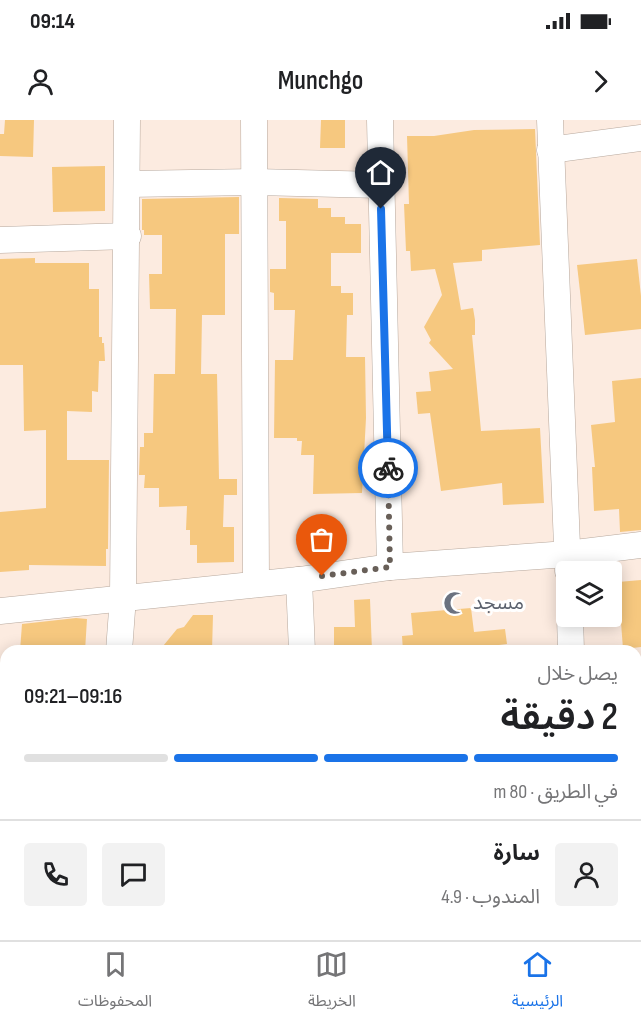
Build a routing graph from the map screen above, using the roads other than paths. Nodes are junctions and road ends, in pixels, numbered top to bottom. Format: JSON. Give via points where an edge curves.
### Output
{"nodes":[{"id":1,"x":127,"y":120,"type":"edge"},
{"id":2,"x":254,"y":120,"type":"edge"},
{"id":3,"x":385,"y":120,"type":"edge"},
{"id":4,"x":550,"y":120,"type":"edge"},
{"id":5,"x":641,"y":138,"type":"edge"},
{"id":6,"x":550,"y":150,"type":"junction"},
{"id":7,"x":255,"y":182,"type":"junction"},
{"id":8,"x":127,"y":184,"type":"junction"},
{"id":9,"x":381,"y":185,"type":"junction"},
{"id":10,"x":128,"y":236,"type":"junction"},
{"id":11,"x":0,"y":240,"type":"edge"},
{"id":12,"x":641,"y":545,"type":"edge"},
{"id":13,"x":568,"y":561,"type":"edge"},
{"id":14,"x":576,"y":561,"type":"edge"},
{"id":15,"x":556,"y":563,"type":"edge"},
{"id":16,"x":390,"y":567,"type":"junction"},
{"id":17,"x":299,"y":580,"type":"junction"},
{"id":18,"x":256,"y":584,"type":"junction"},
{"id":19,"x":123,"y":597,"type":"junction"},
{"id":20,"x":0,"y":611,"type":"edge"},
{"id":21,"x":571,"y":627,"type":"edge"},
{"id":22,"x":119,"y":645,"type":"edge"},
{"id":23,"x":302,"y":645,"type":"edge"},
{"id":24,"x":572,"y":645,"type":"edge"}],
"edges":[{"from":1,"to":8,"type":"street"},
{"from":2,"to":7,"type":"street"},
{"from":3,"to":9,"type":"street"},
{"from":4,"to":6,"type":"street"},
{"from":5,"to":6,"type":"street"},
{"from":6,"to":13,"type":"street"},
{"from":7,"to":8,"type":"street"},
{"from":7,"to":9,"type":"street"},
{"from":7,"to":18,"type":"street"},
{"from":8,"to":10,"type":"street"},
{"from":9,"to":16,"type":"street"},
{"from":10,"to":11,"type":"street"},
{"from":10,"to":19,"type":"street"},
{"from":12,"to":14,"type":"street"},
{"from":15,"to":16,"type":"street"},
{"from":16,"to":17,"type":"street"},
{"from":17,"to":18,"type":"street"},
{"from":17,"to":23,"type":"street"},
{"from":18,"to":19,"type":"street"},
{"from":19,"to":20,"type":"street"},
{"from":19,"to":22,"type":"street"},
{"from":21,"to":24,"type":"street"}]}
